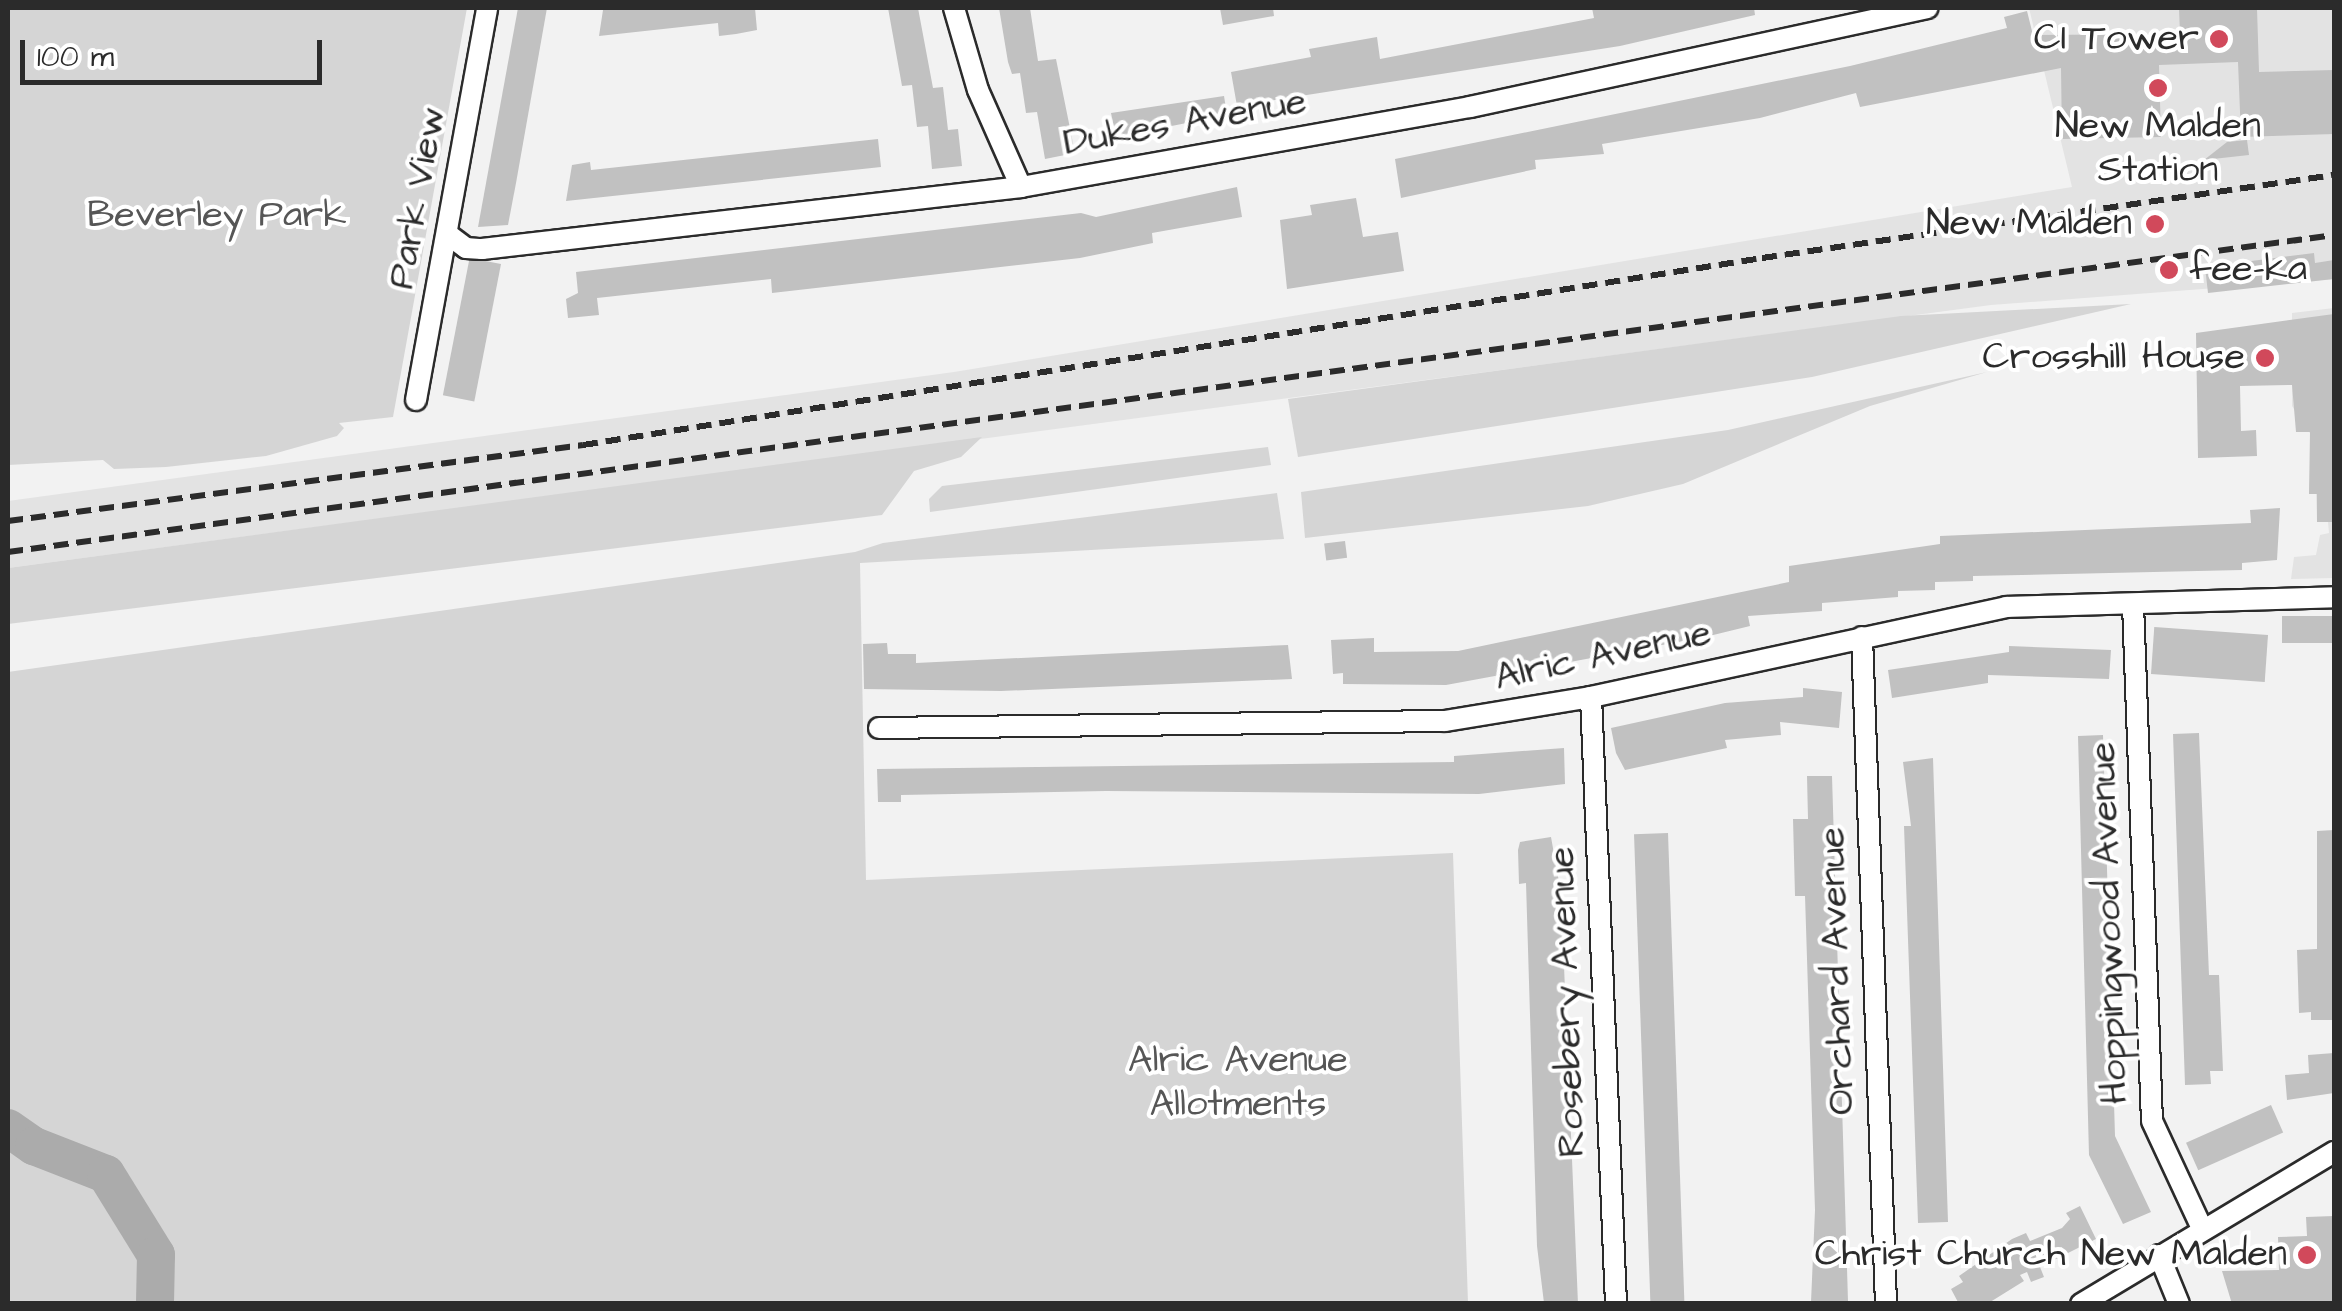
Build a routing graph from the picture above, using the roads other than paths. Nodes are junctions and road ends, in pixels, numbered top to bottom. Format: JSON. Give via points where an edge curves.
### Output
{"nodes":[{"id":1,"x":488,"y":8,"type":"edge"},
{"id":2,"x":954,"y":8,"type":"edge"},
{"id":3,"x":1927,"y":8,"type":"edge"},
{"id":4,"x":1021,"y":187,"type":"junction"},
{"id":5,"x":450,"y":236,"type":"junction"},
{"id":6,"x":416,"y":400,"type":"dead end"},
{"id":7,"x":2334,"y":597,"type":"edge"},
{"id":8,"x":2133,"y":604,"type":"junction"},
{"id":9,"x":1862,"y":636,"type":"junction"},
{"id":10,"x":1591,"y":697,"type":"junction"},
{"id":11,"x":879,"y":728,"type":"dead end"},
{"id":12,"x":2334,"y":1152,"type":"edge"},
{"id":13,"x":2202,"y":1228,"type":"junction"},
{"id":14,"x":2159,"y":1254,"type":"junction"},
{"id":15,"x":1616,"y":1304,"type":"edge"},
{"id":16,"x":1886,"y":1304,"type":"edge"},
{"id":17,"x":2082,"y":1304,"type":"edge"},
{"id":18,"x":2178,"y":1304,"type":"edge"}],
"edges":[{"from":1,"to":5,"type":"street","name":"Park View"},
{"from":2,"to":4,"type":"street","via":[[978,90]]},
{"from":3,"to":4,"type":"street","name":"Dukes Avenue","via":[[1470,107]]},
{"from":4,"to":5,"type":"street","name":"Dukes Avenue","via":[[482,249],[466,248]]},
{"from":5,"to":6,"type":"street","name":"Park View"},
{"from":7,"to":8,"type":"street","name":"Alric Avenue"},
{"from":8,"to":9,"type":"street","name":"Alric Avenue","via":[[2006,607]]},
{"from":8,"to":13,"type":"street","name":"Hoppingwood Avenue","via":[[2152,1122]]},
{"from":9,"to":10,"type":"street","name":"Alric Avenue"},
{"from":9,"to":16,"type":"street","name":"Orchard Avenue"},
{"from":10,"to":11,"type":"street","name":"Alric Avenue","via":[[1445,720]]},
{"from":10,"to":15,"type":"street","name":"Rosebery Avenue"},
{"from":12,"to":13,"type":"street"},
{"from":13,"to":14,"type":"street"},
{"from":14,"to":17,"type":"street"},
{"from":14,"to":18,"type":"street"}]}
